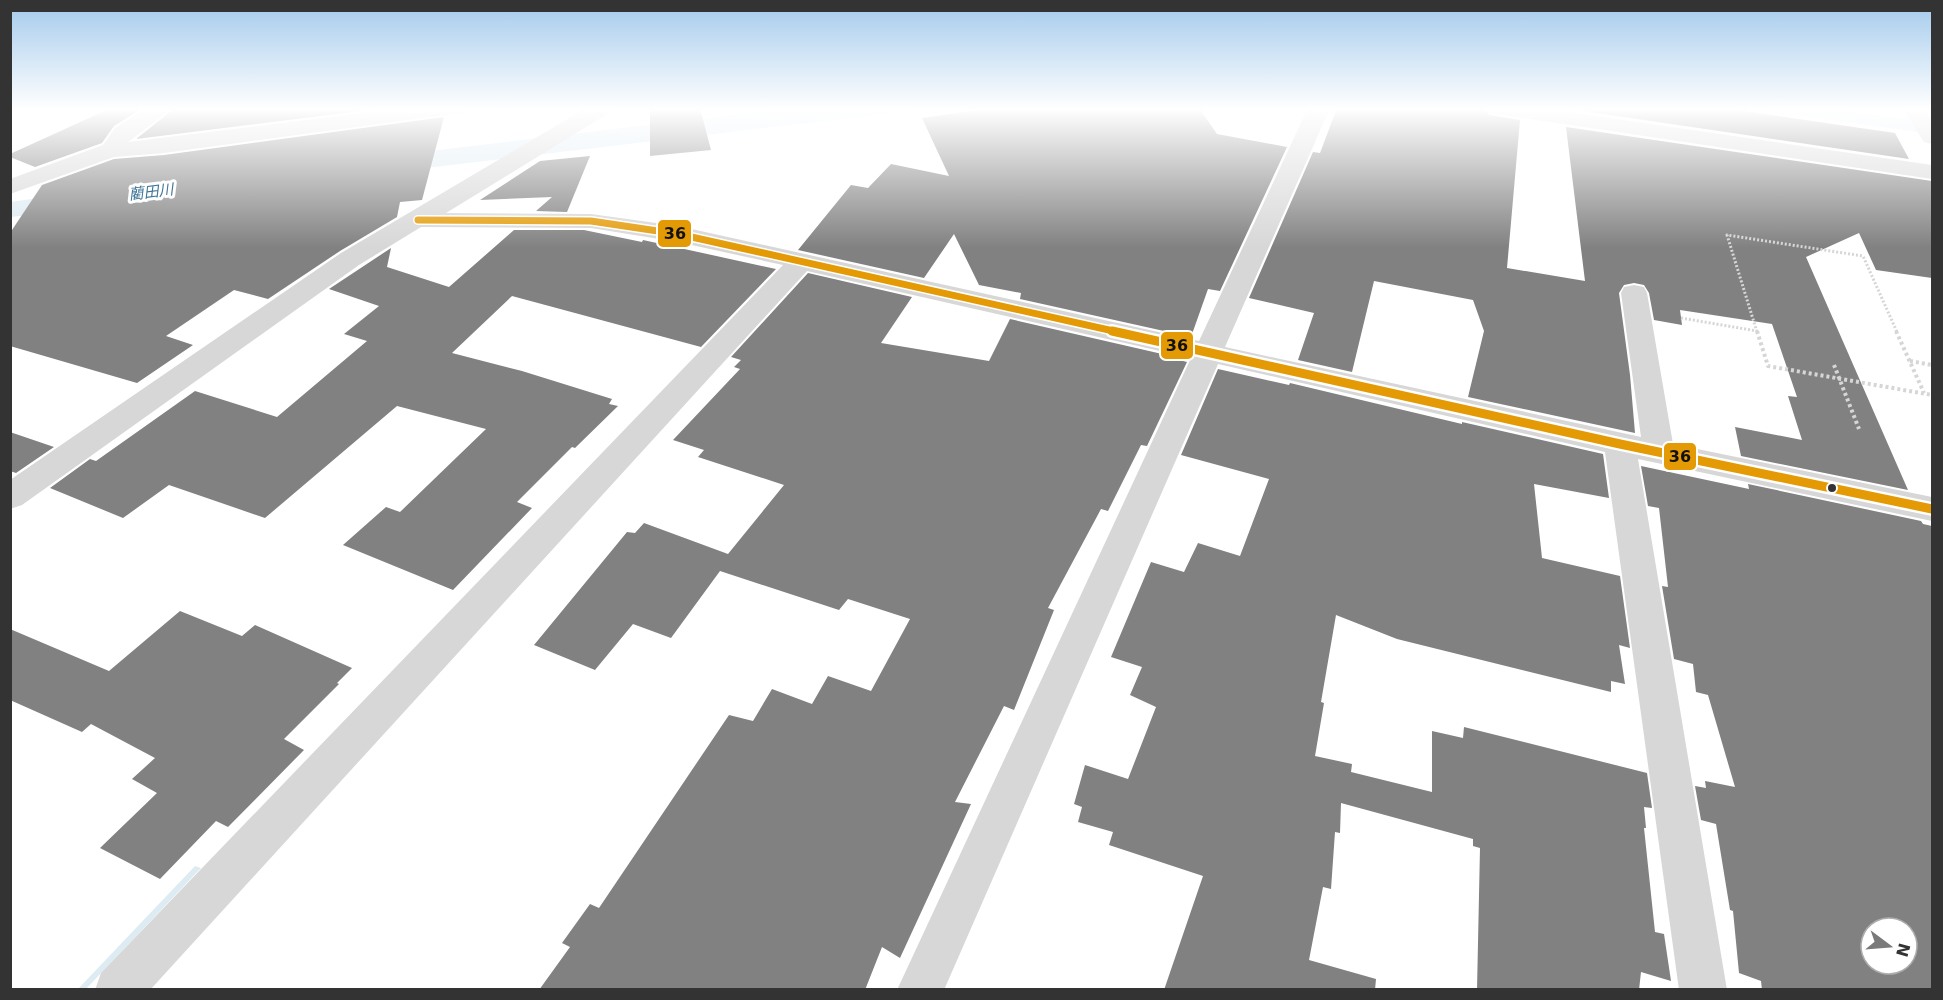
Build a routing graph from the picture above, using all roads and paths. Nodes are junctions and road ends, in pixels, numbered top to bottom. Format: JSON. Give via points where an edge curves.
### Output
{"nodes":[{"id":1,"x":98,"y":155,"type":"edge"},
{"id":2,"x":525,"y":155,"type":"edge"},
{"id":3,"x":1298,"y":155,"type":"edge"},
{"id":4,"x":1814,"y":155,"type":"edge"},
{"id":5,"x":1932,"y":172,"type":"edge"},
{"id":6,"x":10,"y":186,"type":"edge"},
{"id":7,"x":418,"y":220,"type":"junction"},
{"id":8,"x":800,"y":263,"type":"junction"},
{"id":9,"x":1634,"y":293,"type":"dead end"},
{"id":10,"x":1681,"y":318,"type":"dead end"},
{"id":11,"x":1757,"y":330,"type":"junction"},
{"id":12,"x":1207,"y":353,"type":"junction"},
{"id":13,"x":1910,"y":362,"type":"junction"},
{"id":14,"x":1834,"y":365,"type":"dead end"},
{"id":15,"x":1932,"y":365,"type":"edge"},
{"id":16,"x":1839,"y":378,"type":"junction"},
{"id":17,"x":1924,"y":393,"type":"junction"},
{"id":18,"x":1932,"y":395,"type":"edge"},
{"id":19,"x":1858,"y":429,"type":"dead end"},
{"id":20,"x":1620,"y":444,"type":"junction"},
{"id":21,"x":1659,"y":452,"type":"junction"},
{"id":22,"x":10,"y":497,"type":"edge"},
{"id":23,"x":1932,"y":509,"type":"edge"},
{"id":24,"x":117,"y":990,"type":"edge"},
{"id":25,"x":920,"y":990,"type":"edge"},
{"id":26,"x":1703,"y":990,"type":"edge"}],
"edges":[{"from":1,"to":6,"type":"street"},
{"from":2,"to":7,"type":"street"},
{"from":3,"to":12,"type":"street"},
{"from":4,"to":5,"type":"street"},
{"from":7,"to":8,"type":"street","via":[[591,221],[678,234]]},
{"from":7,"to":22,"type":"street","via":[[350,259]]},
{"from":8,"to":12,"type":"street"},
{"from":8,"to":24,"type":"street"},
{"from":9,"to":21,"type":"street"},
{"from":10,"to":11,"type":"path"},
{"from":11,"to":13,"type":"path","via":[[1727,235],[1863,256]]},
{"from":11,"to":16,"type":"path","via":[[1768,366]]},
{"from":12,"to":20,"type":"street"},
{"from":12,"to":25,"type":"street"},
{"from":13,"to":15,"type":"path"},
{"from":13,"to":17,"type":"path"},
{"from":14,"to":16,"type":"path"},
{"from":16,"to":17,"type":"path"},
{"from":16,"to":19,"type":"path"},
{"from":17,"to":18,"type":"path"},
{"from":20,"to":21,"type":"street"},
{"from":20,"to":26,"type":"street"},
{"from":21,"to":23,"type":"street"}]}
